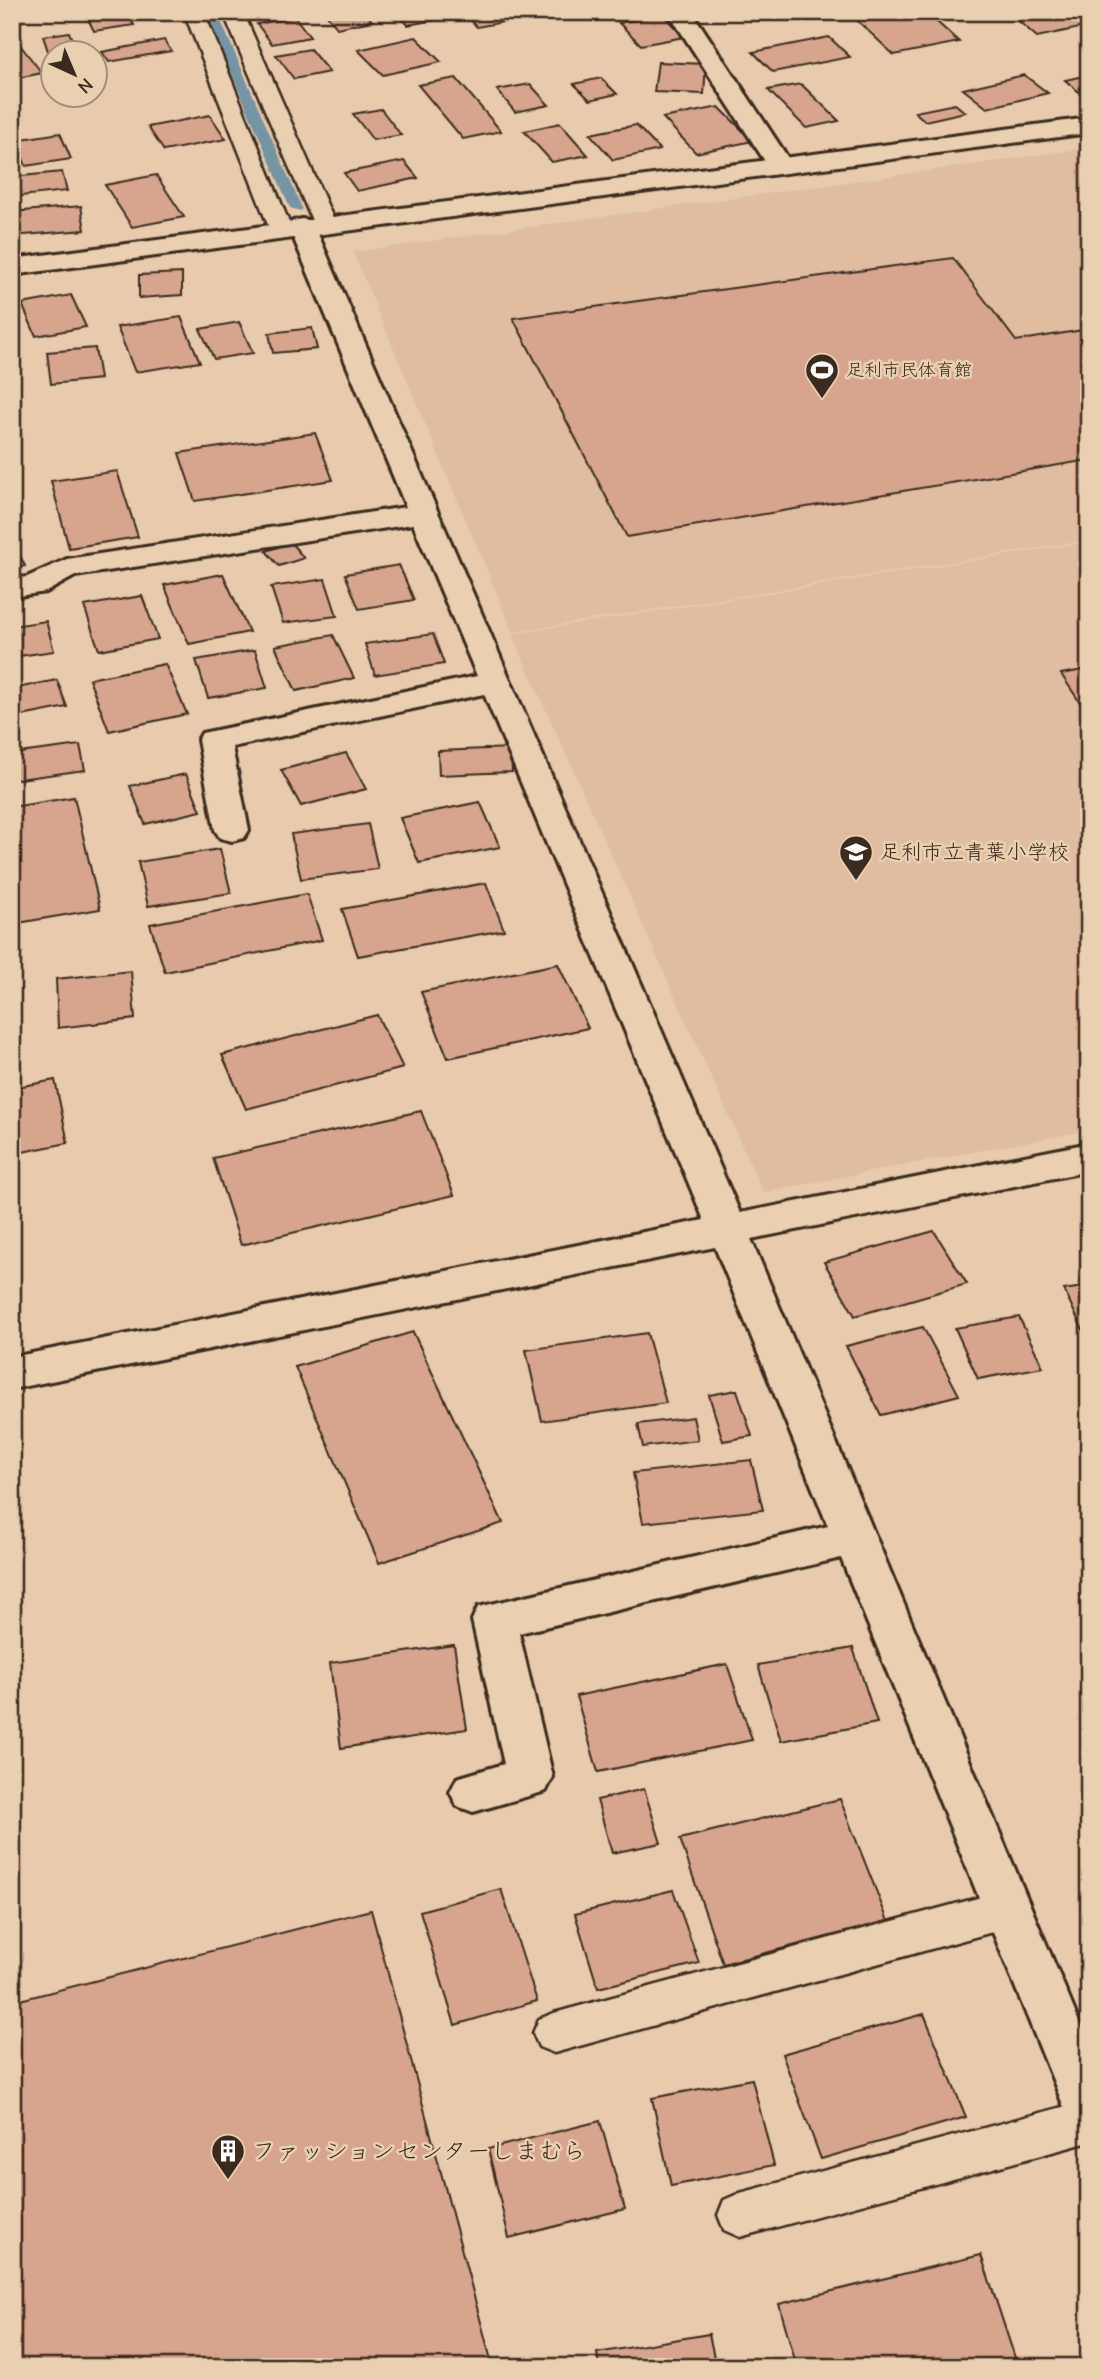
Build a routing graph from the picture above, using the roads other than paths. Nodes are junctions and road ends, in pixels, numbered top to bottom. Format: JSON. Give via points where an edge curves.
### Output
{"nodes":[{"id":1,"x":194,"y":12,"type":"edge"},
{"id":2,"x":233,"y":12,"type":"edge"},
{"id":3,"x":680,"y":12,"type":"edge"},
{"id":4,"x":1089,"y":125,"type":"edge"},
{"id":5,"x":781,"y":167,"type":"junction"},
{"id":6,"x":302,"y":228,"type":"junction"},
{"id":7,"x":12,"y":268,"type":"edge"},
{"id":8,"x":423,"y":513,"type":"junction"},
{"id":9,"x":12,"y":588,"type":"edge"},
{"id":10,"x":495,"y":682,"type":"junction"},
{"id":11,"x":232,"y":830,"type":"dead end"},
{"id":12,"x":1089,"y":1157,"type":"edge"},
{"id":13,"x":729,"y":1231,"type":"junction"},
{"id":14,"x":12,"y":1373,"type":"edge"},
{"id":15,"x":854,"y":1538,"type":"junction"},
{"id":16,"x":473,"y":1792,"type":"dead end"},
{"id":17,"x":1007,"y":1909,"type":"junction"},
{"id":18,"x":554,"y":2033,"type":"dead end"},
{"id":19,"x":1089,"y":2107,"type":"edge"},
{"id":20,"x":1089,"y":2121,"type":"edge"},
{"id":21,"x":740,"y":2215,"type":"dead end"}],
"edges":[{"from":1,"to":6,"type":"lane"},
{"from":2,"to":6,"type":"lane"},
{"from":3,"to":5,"type":"street"},
{"from":4,"to":5,"type":"street"},
{"from":5,"to":6,"type":"street"},
{"from":6,"to":7,"type":"street"},
{"from":6,"to":8,"type":"street"},
{"from":8,"to":9,"type":"street","via":[[67,568],[35,585]]},
{"from":8,"to":10,"type":"street"},
{"from":10,"to":11,"type":"street","via":[[214,740]]},
{"from":10,"to":13,"type":"street"},
{"from":12,"to":13,"type":"street"},
{"from":13,"to":14,"type":"street"},
{"from":13,"to":15,"type":"street"},
{"from":15,"to":16,"type":"street","via":[[494,1620],[530,1777]]},
{"from":15,"to":17,"type":"street"},
{"from":17,"to":18,"type":"lane"},
{"from":17,"to":19,"type":"street"},
{"from":20,"to":21,"type":"lane"}]}
